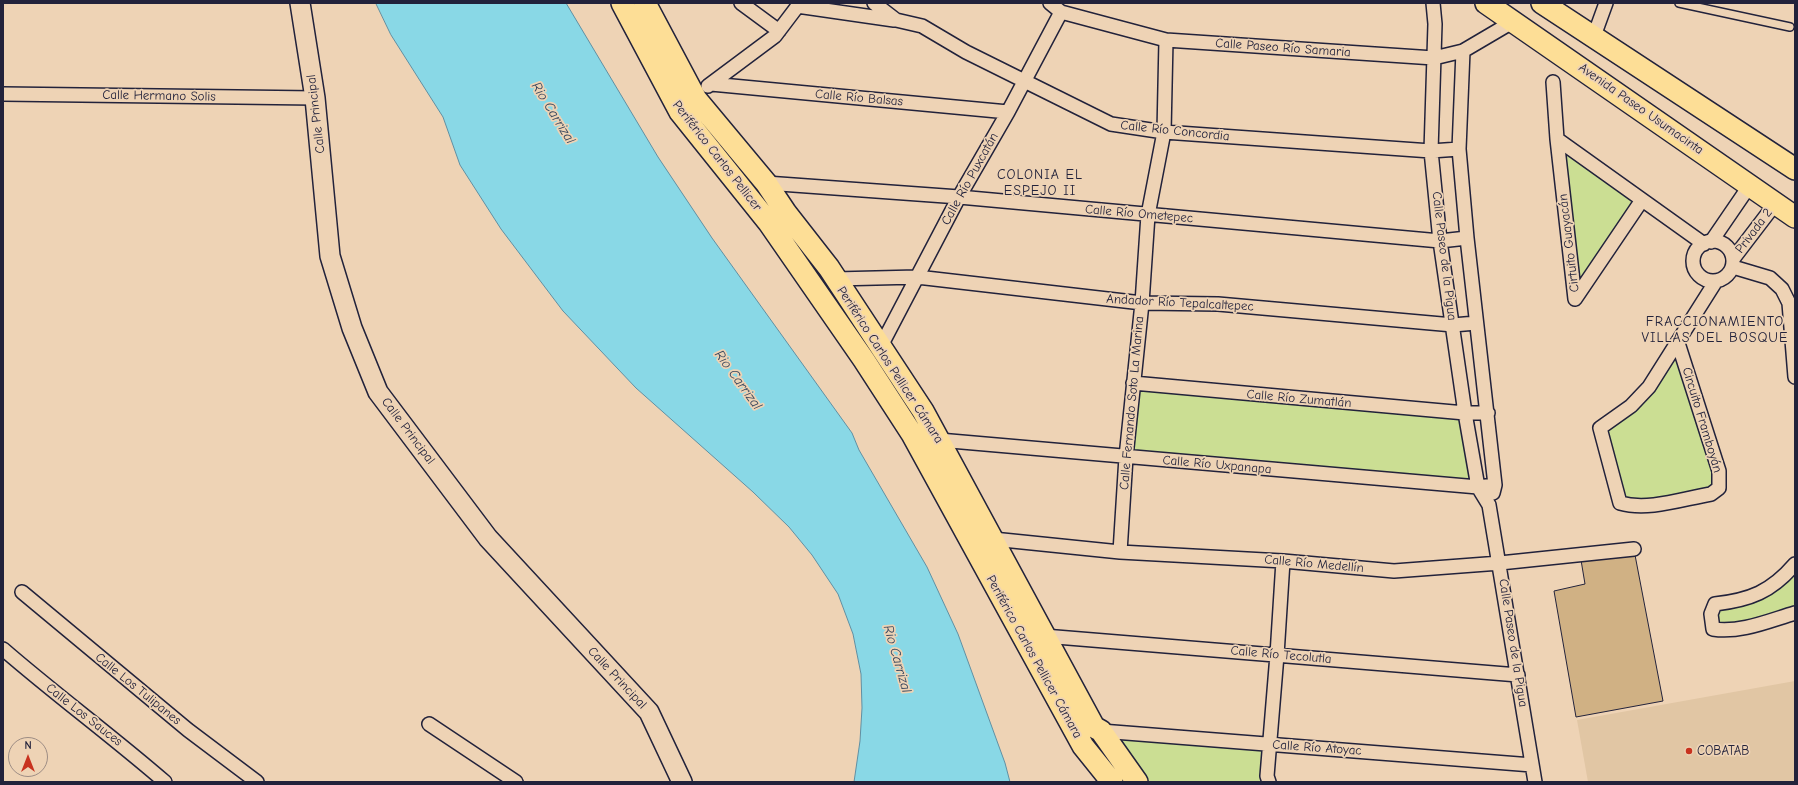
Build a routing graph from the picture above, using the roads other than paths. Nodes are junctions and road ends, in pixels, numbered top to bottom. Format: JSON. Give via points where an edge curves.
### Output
{"nodes":[{"id":1,"x":300,"y":3,"type":"edge"},
{"id":2,"x":622,"y":3,"type":"edge"},
{"id":3,"x":645,"y":3,"type":"edge"},
{"id":4,"x":741,"y":3,"type":"edge"},
{"id":5,"x":874,"y":3,"type":"edge"},
{"id":6,"x":1050,"y":3,"type":"edge"},
{"id":7,"x":1433,"y":3,"type":"edge"},
{"id":8,"x":1486,"y":3,"type":"edge"},
{"id":9,"x":1542,"y":3,"type":"edge"},
{"id":10,"x":1606,"y":3,"type":"edge"},
{"id":11,"x":1679,"y":3,"type":"edge"},
{"id":12,"x":799,"y":4,"type":"edge"},
{"id":13,"x":1062,"y":12,"type":"junction"},
{"id":14,"x":896,"y":20,"type":"junction"},
{"id":15,"x":1514,"y":21,"type":"junction"},
{"id":16,"x":1790,"y":27,"type":"dead end"},
{"id":17,"x":779,"y":31,"type":"junction"},
{"id":18,"x":1594,"y":36,"type":"junction"},
{"id":19,"x":1166,"y":40,"type":"junction"},
{"id":20,"x":1463,"y":51,"type":"junction"},
{"id":21,"x":1434,"y":58,"type":"junction"},
{"id":22,"x":1024,"y":81,"type":"junction"},
{"id":23,"x":1553,"y":82,"type":"dead end"},
{"id":24,"x":711,"y":84,"type":"junction"},
{"id":25,"x":3,"y":94,"type":"edge"},
{"id":26,"x":315,"y":98,"type":"junction"},
{"id":27,"x":696,"y":98,"type":"junction"},
{"id":28,"x":1008,"y":112,"type":"junction"},
{"id":29,"x":1164,"y":132,"type":"junction"},
{"id":30,"x":1556,"y":139,"type":"junction"},
{"id":31,"x":1459,"y":149,"type":"junction"},
{"id":32,"x":1431,"y":151,"type":"junction"},
{"id":33,"x":1795,"y":169,"type":"edge"},
{"id":34,"x":766,"y":183,"type":"junction"},
{"id":35,"x":1750,"y":185,"type":"junction"},
{"id":36,"x":959,"y":197,"type":"junction"},
{"id":37,"x":1642,"y":200,"type":"junction"},
{"id":38,"x":1775,"y":204,"type":"junction"},
{"id":39,"x":1148,"y":215,"type":"junction"},
{"id":40,"x":1795,"y":217,"type":"edge"},
{"id":41,"x":769,"y":223,"type":"joint"},
{"id":42,"x":1467,"y":238,"type":"junction"},
{"id":43,"x":1440,"y":241,"type":"junction"},
{"id":44,"x":1707,"y":243,"type":"junction"},
{"id":45,"x":1733,"y":263,"type":"junction"},
{"id":46,"x":917,"y":277,"type":"junction"},
{"id":47,"x":835,"y":279,"type":"junction"},
{"id":48,"x":1716,"y":281,"type":"junction"},
{"id":49,"x":1142,"y":303,"type":"junction"},
{"id":50,"x":1476,"y":323,"type":"junction"},
{"id":51,"x":1453,"y":325,"type":"junction"},
{"id":52,"x":1678,"y":343,"type":"junction"},
{"id":53,"x":880,"y":346,"type":"junction"},
{"id":54,"x":1795,"y":377,"type":"edge"},
{"id":55,"x":1133,"y":383,"type":"junction"},
{"id":56,"x":1465,"y":413,"type":"junction"},
{"id":57,"x":1488,"y":413,"type":"junction"},
{"id":58,"x":940,"y":440,"type":"junction"},
{"id":59,"x":1126,"y":457,"type":"junction"},
{"id":60,"x":1495,"y":485,"type":"junction"},
{"id":61,"x":1478,"y":486,"type":"junction"},
{"id":62,"x":1489,"y":505,"type":"junction"},
{"id":63,"x":993,"y":539,"type":"junction"},
{"id":64,"x":1634,"y":549,"type":"dead end"},
{"id":65,"x":1120,"y":552,"type":"junction"},
{"id":66,"x":1283,"y":561,"type":"junction"},
{"id":67,"x":1500,"y":563,"type":"junction"},
{"id":68,"x":1795,"y":564,"type":"edge"},
{"id":69,"x":22,"y":592,"type":"dead end"},
{"id":70,"x":1795,"y":613,"type":"edge"},
{"id":71,"x":1044,"y":636,"type":"junction"},
{"id":72,"x":3,"y":649,"type":"edge"},
{"id":73,"x":1277,"y":655,"type":"junction"},
{"id":74,"x":1518,"y":674,"type":"junction"},
{"id":75,"x":429,"y":724,"type":"dead end"},
{"id":76,"x":1101,"y":731,"type":"junction"},
{"id":77,"x":1269,"y":744,"type":"junction"},
{"id":78,"x":1532,"y":765,"type":"junction"},
{"id":79,"x":165,"y":782,"type":"edge"},
{"id":80,"x":257,"y":782,"type":"edge"},
{"id":81,"x":516,"y":782,"type":"edge"},
{"id":82,"x":682,"y":782,"type":"edge"},
{"id":83,"x":1112,"y":782,"type":"edge"},
{"id":84,"x":1137,"y":782,"type":"edge"},
{"id":85,"x":1269,"y":782,"type":"edge"},
{"id":86,"x":1535,"y":782,"type":"edge"}],
"edges":[{"from":1,"to":26,"type":"main road","name":"Calle Principal"},
{"from":2,"to":41,"type":"main road","name":"Periférico Carlos Pellicer","via":[[680,112]]},
{"from":3,"to":27,"type":"main road","name":"Periférico Carlos Pellicer Cámara"},
{"from":4,"to":17,"type":"street"},
{"from":5,"to":14,"type":"street","name":"Calle Río Concordia"},
{"from":6,"to":13,"type":"street","name":"Calle Paseo Río Samaria"},
{"from":7,"to":21,"type":"street","name":"Calle Paseo de la Pigua"},
{"from":8,"to":15,"type":"main road","name":"Avenida Paseo Usumacinta"},
{"from":9,"to":18,"type":"main road"},
{"from":10,"to":18,"type":"street"},
{"from":11,"to":16,"type":"lane"},
{"from":12,"to":14,"type":"street"},
{"from":12,"to":17,"type":"street"},
{"from":13,"to":19,"type":"street","name":"Calle Paseo Río Samaria"},
{"from":13,"to":22,"type":"street","name":"Calle Río Puxcatán"},
{"from":14,"to":22,"type":"street","name":"Calle Río Concordia","via":[[922,26],[966,52]]},
{"from":15,"to":20,"type":"street","name":"Calle Paseo Río Samaria"},
{"from":15,"to":35,"type":"main road","name":"Avenida Paseo Usumacinta"},
{"from":17,"to":24,"type":"street","via":[[776,36]]},
{"from":18,"to":33,"type":"main road"},
{"from":19,"to":21,"type":"street","name":"Calle Paseo Río Samaria"},
{"from":19,"to":29,"type":"street","name":"Calle Fernando Soto La Marina"},
{"from":20,"to":21,"type":"street","name":"Calle Paseo Río Samaria"},
{"from":20,"to":31,"type":"street","name":"Calle Paseo de la Pigua"},
{"from":21,"to":32,"type":"street","name":"Calle Paseo de la Pigua"},
{"from":22,"to":28,"type":"street","name":"Calle Río Puxcatán"},
{"from":22,"to":29,"type":"street","name":"Calle Río Concordia","via":[[1111,124]]},
{"from":23,"to":30,"type":"street","name":"Cirtuito Guayacán"},
{"from":24,"to":27,"type":"street"},
{"from":24,"to":28,"type":"street","name":"Calle Río Balsas"},
{"from":25,"to":26,"type":"street","name":"Calle Hermano Solis"},
{"from":26,"to":82,"type":"main road","name":"Calle Principal","via":[[330,256],[352,328],[378,392],[488,538],[650,712]]},
{"from":27,"to":34,"type":"main road","name":"Periférico Carlos Pellicer Cámara"},
{"from":28,"to":36,"type":"street","name":"Calle Río Puxcatán"},
{"from":29,"to":32,"type":"street","name":"Calle Río Concordia"},
{"from":29,"to":39,"type":"street","name":"Calle Fernando Soto La Marina"},
{"from":30,"to":37,"type":"street"},
{"from":30,"to":37,"type":"street","name":"Cirtuito Guayacán","via":[[1575,299]]},
{"from":31,"to":32,"type":"street","name":"Calle Río Concordia"},
{"from":31,"to":42,"type":"street","name":"Calle Paseo de la Pigua"},
{"from":32,"to":43,"type":"street","name":"Calle Paseo de la Pigua"},
{"from":34,"to":36,"type":"street","name":"Calle Río Ometepec"},
{"from":34,"to":47,"type":"main road","name":"Periférico Carlos Pellicer Cámara"},
{"from":35,"to":38,"type":"main road","name":"Avenida Paseo Usumacinta"},
{"from":35,"to":44,"type":"street"},
{"from":36,"to":39,"type":"street","name":"Calle Río Ometepec"},
{"from":36,"to":46,"type":"street","name":"Calle Río Puxcatán"},
{"from":37,"to":44,"type":"street"},
{"from":38,"to":40,"type":"main road","name":"Avenida Paseo Usumacinta"},
{"from":38,"to":45,"type":"street","name":"Privada 2"},
{"from":39,"to":43,"type":"street","name":"Calle Río Ometepec"},
{"from":39,"to":49,"type":"street","name":"Calle Fernando Soto La Marina"},
{"from":41,"to":83,"type":"main road","name":"Periférico Carlos Pellicer Cámara","via":[[912,434],[1083,746]]},
{"from":42,"to":43,"type":"street","name":"Calle Río Ometepec"},
{"from":42,"to":50,"type":"street","name":"Calle Paseo de la Pigua"},
{"from":43,"to":51,"type":"street","name":"Calle Paseo de la Pigua"},
{"from":44,"to":45,"type":"street","via":[[1719,242],[1726,246],[1731,252]]},
{"from":44,"to":48,"type":"street","via":[[1698,249],[1694,256],[1694,264],[1701,277],[1708,281]]},
{"from":45,"to":48,"type":"street","via":[[1729,274]]},
{"from":45,"to":54,"type":"street","via":[[1770,278],[1782,289],[1789,302]]},
{"from":46,"to":47,"type":"street","name":"Andador Río Tepalcaltepec"},
{"from":46,"to":49,"type":"street","name":"Andador Río Tepalcaltepec"},
{"from":46,"to":53,"type":"street","name":"Calle Río Puxcatán"},
{"from":47,"to":53,"type":"main road","name":"Periférico Carlos Pellicer Cámara"},
{"from":48,"to":52,"type":"street","name":"Circuito Framboyán"},
{"from":49,"to":51,"type":"street","name":"Andador Río Tepalcaltepec","via":[[1218,304]]},
{"from":49,"to":55,"type":"street","name":"Calle Fernando Soto La Marina"},
{"from":50,"to":51,"type":"street","name":"Andador Río Tepalcaltepec"},
{"from":50,"to":57,"type":"street","name":"Calle Paseo de la Pigua"},
{"from":51,"to":56,"type":"street","name":"Calle Paseo de la Pigua"},
{"from":52,"to":52,"type":"street","name":"Circuito Framboyán","via":[[1645,392],[1631,406],[1600,428],[1620,503],[1632,506],[1650,505],[1710,494],[1719,488],[1719,471]]},
{"from":53,"to":58,"type":"main road","name":"Periférico Carlos Pellicer Cámara"},
{"from":55,"to":56,"type":"street","name":"Calle Río Zumatlán"},
{"from":55,"to":59,"type":"street","name":"Calle Fernando Soto La Marina"},
{"from":56,"to":57,"type":"street","name":"Calle Río Zumatlán"},
{"from":56,"to":61,"type":"street","name":"Calle Paseo de la Pigua"},
{"from":57,"to":60,"type":"street","name":"Calle Paseo de la Pigua"},
{"from":58,"to":59,"type":"street","name":"Calle Río Uxpanapa"},
{"from":58,"to":63,"type":"main road","name":"Periférico Carlos Pellicer Cámara"},
{"from":59,"to":61,"type":"street","name":"Calle Río Uxpanapa"},
{"from":59,"to":65,"type":"street","name":"Calle Fernando Soto La Marina"},
{"from":60,"to":61,"type":"street","name":"Calle Río Uxpanapa"},
{"from":60,"to":62,"type":"street","name":"Calle Paseo de la Pigua"},
{"from":61,"to":62,"type":"street","name":"Calle Paseo de la Pigua"},
{"from":62,"to":67,"type":"street","name":"Calle Paseo de la Pigua"},
{"from":63,"to":65,"type":"street","name":"Calle Río Medellín"},
{"from":63,"to":71,"type":"main road","name":"Periférico Carlos Pellicer Cámara"},
{"from":64,"to":67,"type":"street","name":"Calle Río Medellín"},
{"from":65,"to":66,"type":"street","name":"Calle Río Medellín"},
{"from":66,"to":67,"type":"street","name":"Calle Río Medellín","via":[[1394,571]]},
{"from":66,"to":73,"type":"street"},
{"from":67,"to":74,"type":"street","name":"Calle Paseo de la Pigua"},
{"from":68,"to":70,"type":"street","via":[[1781,580],[1752,597],[1715,604],[1710,614],[1712,629],[1727,631]]},
{"from":69,"to":80,"type":"street","name":"Calle Los Tulipanes","via":[[188,730]]},
{"from":71,"to":73,"type":"street","name":"Calle Río Tecolutla"},
{"from":71,"to":76,"type":"main road","name":"Periférico Carlos Pellicer Cámara","via":[[1094,727]]},
{"from":72,"to":79,"type":"street","name":"Calle Los Sauces"},
{"from":73,"to":74,"type":"street","name":"Calle Río Tecolutla"},
{"from":73,"to":77,"type":"street"},
{"from":74,"to":78,"type":"street","name":"Calle Paseo de la Pigua"},
{"from":75,"to":81,"type":"street"},
{"from":76,"to":77,"type":"street","name":"Calle Río Atoyac"},
{"from":76,"to":84,"type":"main road","name":"Periférico Carlos Pellicer Cámara"},
{"from":77,"to":78,"type":"street","name":"Calle Río Atoyac"},
{"from":77,"to":85,"type":"street"},
{"from":78,"to":86,"type":"street","name":"Calle Paseo de la Pigua"}]}
